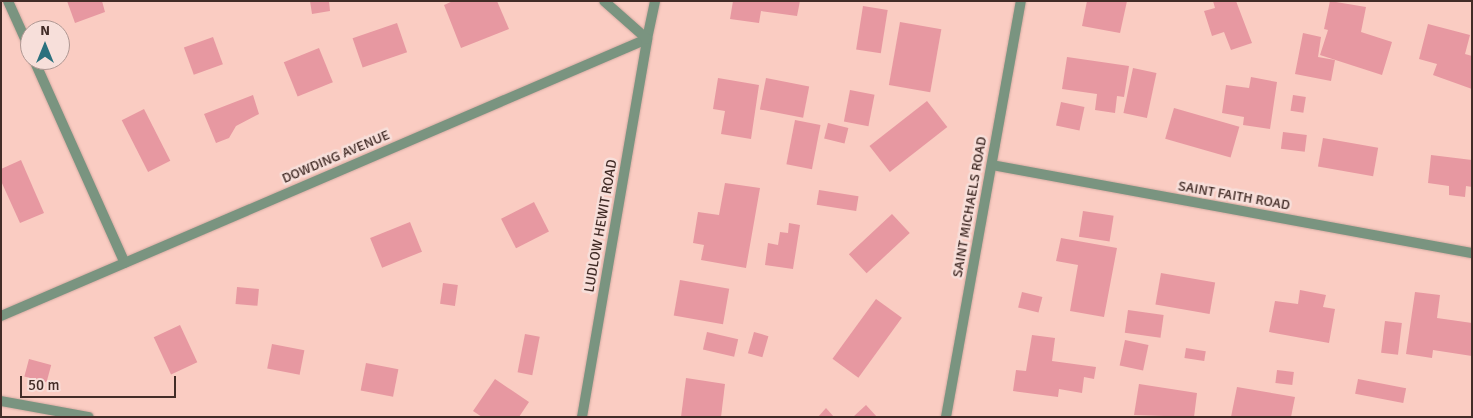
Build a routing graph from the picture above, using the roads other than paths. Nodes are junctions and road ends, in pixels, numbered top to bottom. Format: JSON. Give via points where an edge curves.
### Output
{"nodes":[{"id":1,"x":8,"y":1,"type":"edge"},
{"id":2,"x":604,"y":1,"type":"edge"},
{"id":3,"x":655,"y":1,"type":"edge"},
{"id":4,"x":1022,"y":1,"type":"edge"},
{"id":5,"x":20,"y":28,"type":"edge"},
{"id":6,"x":647,"y":39,"type":"junction"},
{"id":7,"x":38,"y":70,"type":"edge"},
{"id":8,"x":992,"y":165,"type":"junction"},
{"id":9,"x":1472,"y":253,"type":"edge"},
{"id":10,"x":125,"y":263,"type":"junction"},
{"id":11,"x":1,"y":316,"type":"edge"},
{"id":12,"x":1,"y":402,"type":"edge"},
{"id":13,"x":89,"y":417,"type":"edge"},
{"id":14,"x":582,"y":417,"type":"edge"},
{"id":15,"x":946,"y":417,"type":"edge"}],
"edges":[{"from":1,"to":5,"type":"street"},
{"from":2,"to":6,"type":"street"},
{"from":3,"to":6,"type":"street"},
{"from":4,"to":8,"type":"street","name":"SAINT MICHAELS ROAD"},
{"from":6,"to":10,"type":"street","name":"DOWDING AVENUE"},
{"from":6,"to":14,"type":"street","name":"LUDLOW HEWIT ROAD"},
{"from":7,"to":10,"type":"street"},
{"from":8,"to":9,"type":"street","name":"SAINT FAITH ROAD"},
{"from":8,"to":15,"type":"street","name":"SAINT MICHAELS ROAD"},
{"from":10,"to":11,"type":"street","name":"DOWDING AVENUE"},
{"from":12,"to":13,"type":"street"}]}
